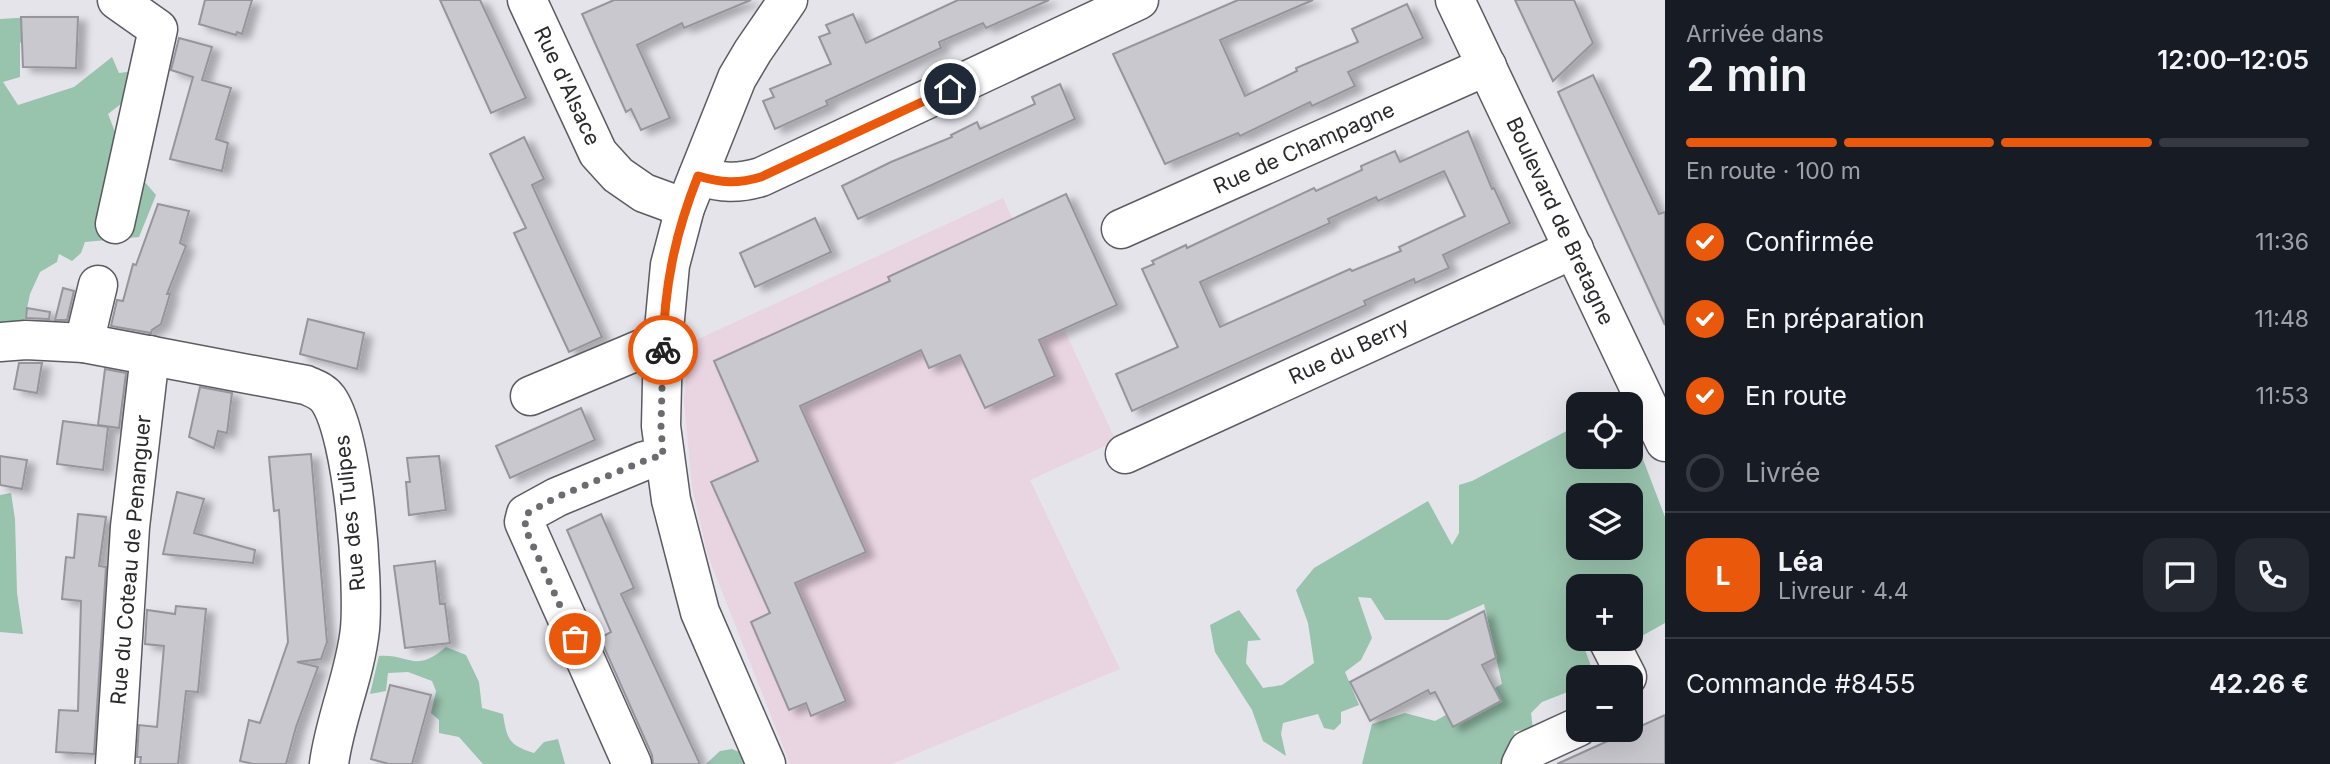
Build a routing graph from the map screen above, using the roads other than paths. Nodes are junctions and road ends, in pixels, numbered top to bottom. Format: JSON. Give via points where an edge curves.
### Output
{"nodes":[{"id":1,"x":117,"y":0,"type":"edge"},
{"id":2,"x":527,"y":0,"type":"edge"},
{"id":3,"x":788,"y":0,"type":"edge"},
{"id":4,"x":1139,"y":0,"type":"edge"},
{"id":5,"x":1455,"y":0,"type":"edge"},
{"id":6,"x":162,"y":15,"type":"edge"},
{"id":7,"x":1487,"y":66,"type":"junction"},
{"id":8,"x":692,"y":192,"type":"junction"},
{"id":9,"x":115,"y":224,"type":"dead end"},
{"id":10,"x":1121,"y":229,"type":"dead end"},
{"id":11,"x":1574,"y":248,"type":"junction"},
{"id":12,"x":98,"y":285,"type":"dead end"},
{"id":13,"x":663,"y":340,"type":"junction"},
{"id":14,"x":0,"y":342,"type":"edge"},
{"id":15,"x":84,"y":343,"type":"junction"},
{"id":16,"x":150,"y":355,"type":"junction"},
{"id":17,"x":530,"y":396,"type":"dead end"},
{"id":18,"x":1665,"y":442,"type":"edge"},
{"id":19,"x":1125,"y":454,"type":"dead end"},
{"id":20,"x":663,"y":456,"type":"junction"},
{"id":21,"x":1566,"y":733,"type":"edge"},
{"id":22,"x":115,"y":764,"type":"edge"},
{"id":23,"x":328,"y":764,"type":"edge"},
{"id":24,"x":632,"y":764,"type":"edge"},
{"id":25,"x":766,"y":764,"type":"edge"},
{"id":26,"x":1521,"y":764,"type":"edge"}],
"edges":[{"from":1,"to":6,"type":"street"},
{"from":2,"to":8,"type":"street","name":"Rue d'Alsace","via":[[598,153],[644,193]]},
{"from":3,"to":8,"type":"street","via":[[737,79]]},
{"from":4,"to":8,"type":"street","name":"Rue d'Alsace","via":[[761,177]]},
{"from":5,"to":7,"type":"street","name":"Boulevard de Bretagne"},
{"from":6,"to":9,"type":"street"},
{"from":7,"to":10,"type":"street","name":"Rue de Champagne"},
{"from":7,"to":11,"type":"street","name":"Boulevard de Bretagne"},
{"from":8,"to":13,"type":"street","via":[[670,265]]},
{"from":11,"to":18,"type":"street","name":"Boulevard de Bretagne"},
{"from":11,"to":19,"type":"street","name":"Rue du Berry"},
{"from":12,"to":15,"type":"street"},
{"from":13,"to":17,"type":"street"},
{"from":13,"to":20,"type":"street"},
{"from":14,"to":15,"type":"street","name":"Rue des Tulipes"},
{"from":15,"to":16,"type":"street","name":"Rue des Tulipes"},
{"from":16,"to":22,"type":"street","name":"Rue du Coteau de Penanguer","via":[[128,551]]},
{"from":16,"to":23,"type":"street","name":"Rue des Tulipes","via":[[319,390],[340,424],[356,532],[360,613],[354,665]]},
{"from":20,"to":24,"type":"street","via":[[557,497],[526,514],[524,522]]},
{"from":20,"to":25,"type":"street","via":[[694,594]]},
{"from":21,"to":26,"type":"street","via":[[1528,750]]}]}
